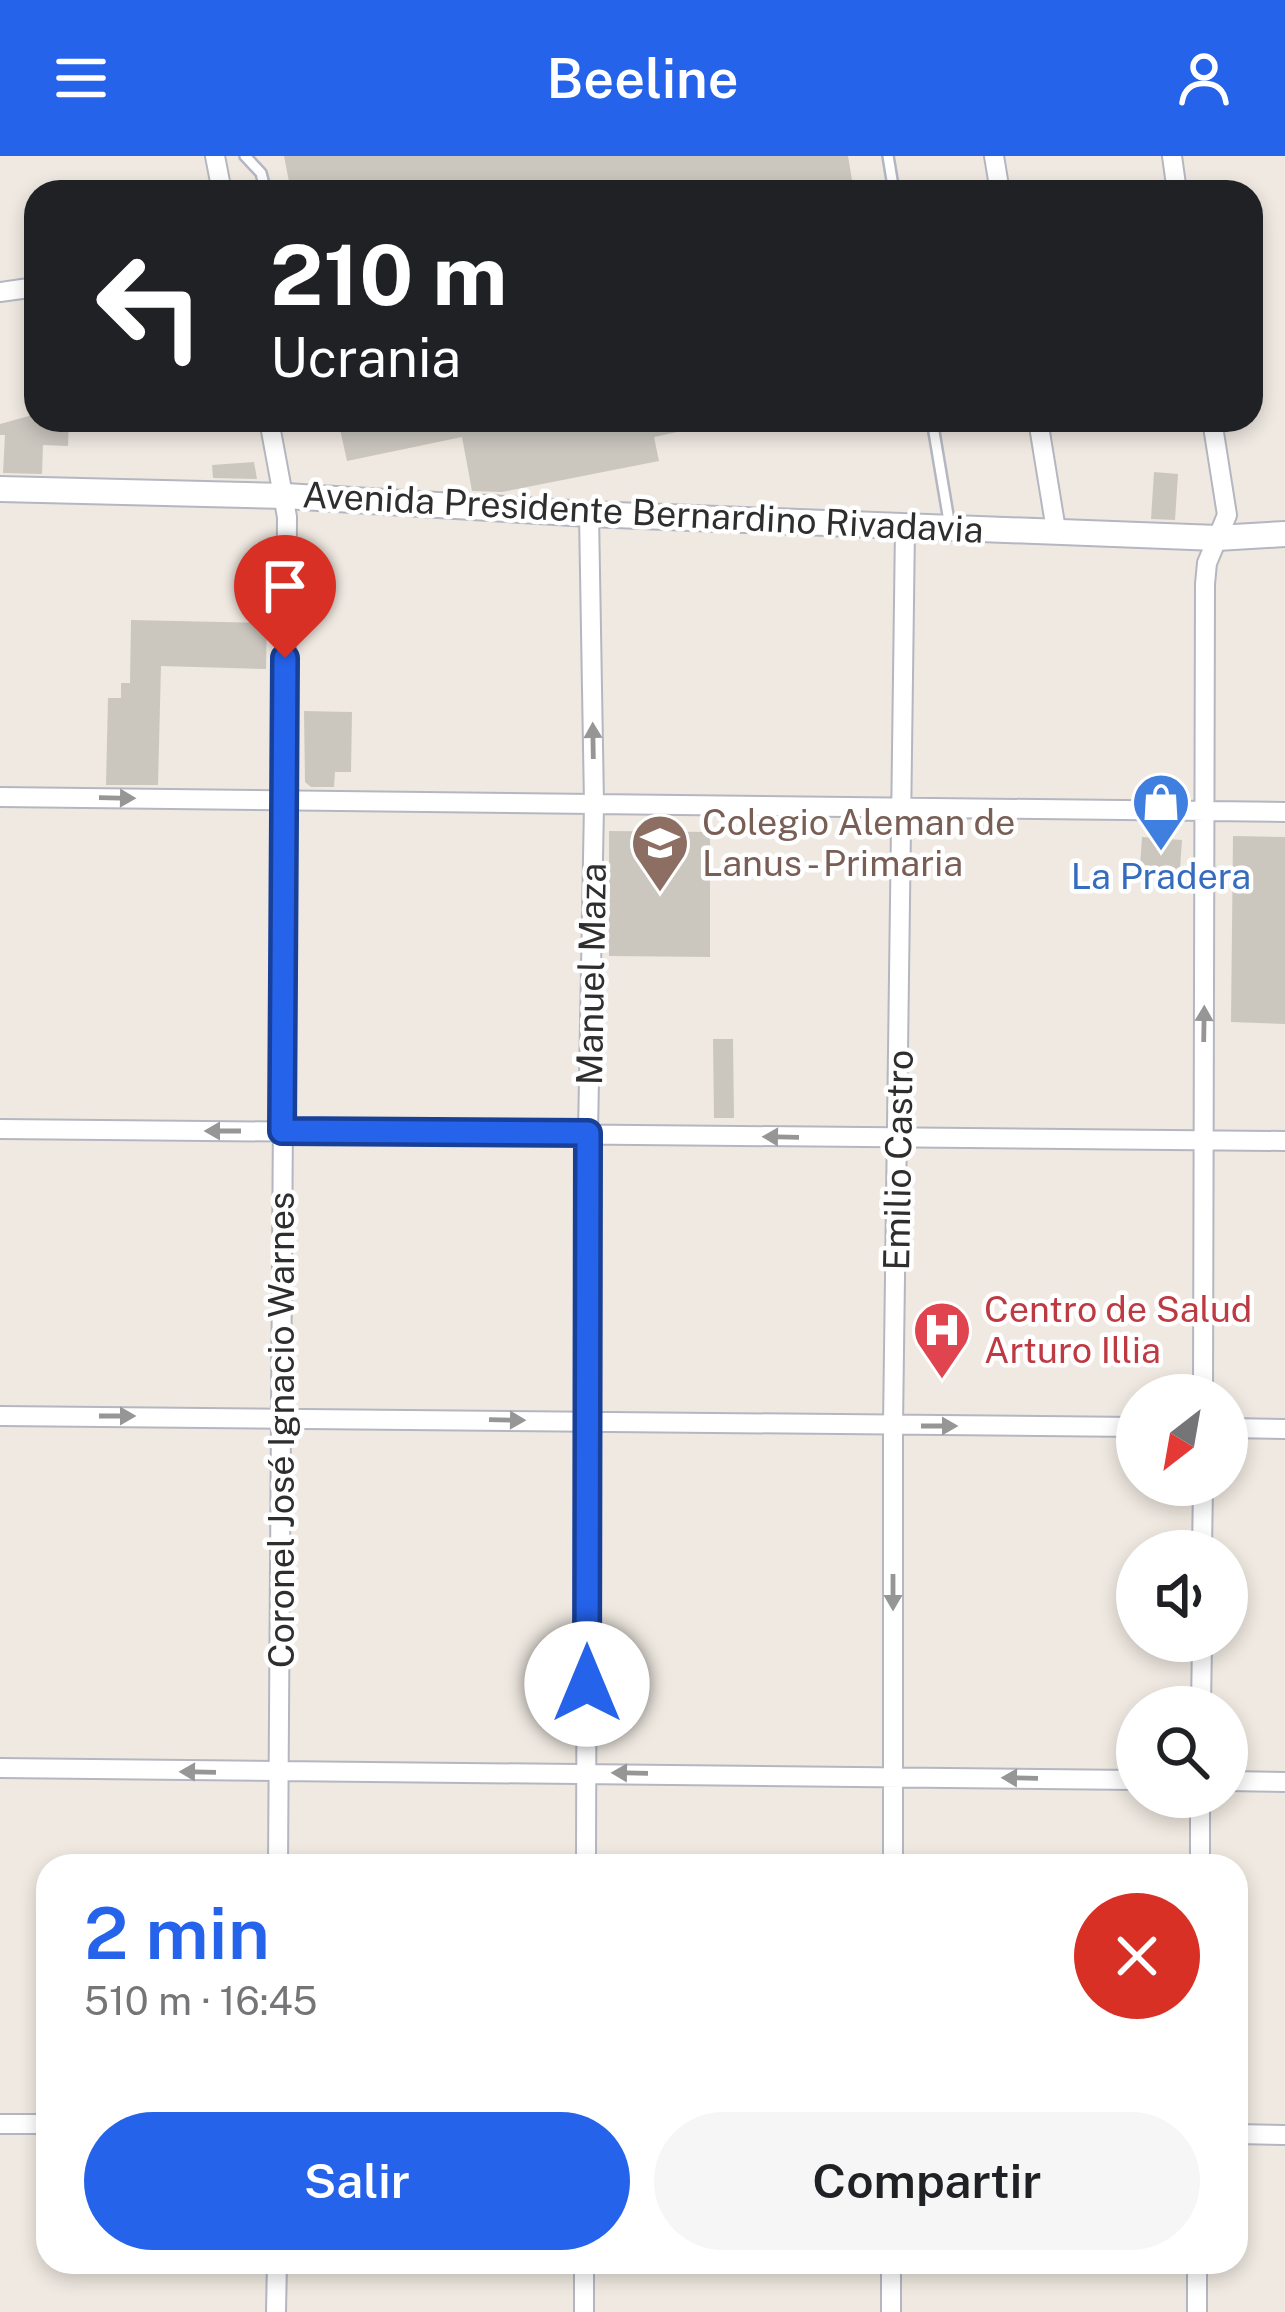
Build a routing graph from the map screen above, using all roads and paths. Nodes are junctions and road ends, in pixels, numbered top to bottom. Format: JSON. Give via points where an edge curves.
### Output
{"nodes":[{"id":1,"x":245,"y":156,"type":"edge"},
{"id":2,"x":263,"y":180,"type":"edge"},
{"id":3,"x":272,"y":432,"type":"edge"},
{"id":4,"x":934,"y":432,"type":"edge"},
{"id":5,"x":1040,"y":432,"type":"edge"},
{"id":6,"x":1214,"y":432,"type":"edge"},
{"id":7,"x":0,"y":489,"type":"edge"},
{"id":8,"x":285,"y":496,"type":"junction"},
{"id":9,"x":589,"y":514,"type":"junction"},
{"id":10,"x":905,"y":526,"type":"junction"},
{"id":11,"x":950,"y":528,"type":"junction"},
{"id":12,"x":1056,"y":530,"type":"junction"},
{"id":13,"x":1285,"y":534,"type":"edge"},
{"id":14,"x":1217,"y":538,"type":"junction"},
{"id":15,"x":0,"y":797,"type":"edge"},
{"id":16,"x":284,"y":800,"type":"junction"},
{"id":17,"x":594,"y":804,"type":"junction"},
{"id":18,"x":903,"y":810,"type":"junction"},
{"id":19,"x":1207,"y":811,"type":"junction"},
{"id":20,"x":1285,"y":812,"type":"edge"},
{"id":21,"x":0,"y":1129,"type":"edge"},
{"id":22,"x":282,"y":1131,"type":"junction"},
{"id":23,"x":588,"y":1133,"type":"junction"},
{"id":24,"x":898,"y":1139,"type":"junction"},
{"id":25,"x":1202,"y":1141,"type":"junction"},
{"id":26,"x":1285,"y":1142,"type":"edge"},
{"id":27,"x":1203,"y":1374,"type":"edge"},
{"id":28,"x":0,"y":1416,"type":"edge"},
{"id":29,"x":281,"y":1416,"type":"junction"},
{"id":30,"x":589,"y":1421,"type":"junction"},
{"id":31,"x":893,"y":1426,"type":"junction"},
{"id":32,"x":1116,"y":1427,"type":"edge"},
{"id":33,"x":1248,"y":1428,"type":"edge"},
{"id":34,"x":1285,"y":1429,"type":"edge"},
{"id":35,"x":0,"y":1768,"type":"edge"},
{"id":36,"x":587,"y":1772,"type":"junction"},
{"id":37,"x":279,"y":1773,"type":"junction"},
{"id":38,"x":893,"y":1776,"type":"junction"},
{"id":39,"x":1116,"y":1780,"type":"edge"},
{"id":40,"x":1248,"y":1781,"type":"edge"},
{"id":41,"x":1285,"y":1782,"type":"edge"},
{"id":42,"x":1200,"y":1818,"type":"edge"},
{"id":43,"x":278,"y":1854,"type":"edge"},
{"id":44,"x":586,"y":1854,"type":"edge"},
{"id":45,"x":893,"y":1854,"type":"edge"},
{"id":46,"x":1200,"y":1854,"type":"edge"},
{"id":47,"x":0,"y":2124,"type":"edge"},
{"id":48,"x":36,"y":2124,"type":"edge"},
{"id":49,"x":1248,"y":2134,"type":"edge"},
{"id":50,"x":1285,"y":2134,"type":"edge"},
{"id":51,"x":277,"y":2274,"type":"edge"},
{"id":52,"x":584,"y":2274,"type":"edge"},
{"id":53,"x":891,"y":2274,"type":"edge"},
{"id":54,"x":1197,"y":2274,"type":"edge"},
{"id":55,"x":276,"y":2312,"type":"edge"},
{"id":56,"x":584,"y":2312,"type":"edge"},
{"id":57,"x":891,"y":2312,"type":"edge"},
{"id":58,"x":1197,"y":2312,"type":"edge"}],
"edges":[{"from":1,"to":2,"type":"lane"},
{"from":3,"to":8,"type":"street","name":"Coronel José Ignacio Warnes"},
{"from":4,"to":11,"type":"lane"},
{"from":5,"to":12,"type":"street"},
{"from":6,"to":14,"type":"street","via":[[1227,515]]},
{"from":7,"to":8,"type":"street","name":"Avenida Presidente Bernardino Rivadavia"},
{"from":8,"to":9,"type":"street","name":"Avenida Presidente Bernardino Rivadavia"},
{"from":8,"to":16,"type":"street","name":"Coronel José Ignacio Warnes"},
{"from":9,"to":10,"type":"street","name":"Avenida Presidente Bernardino Rivadavia"},
{"from":17,"to":9,"type":"street","name":"Manuel Maza","one_way":true},
{"from":10,"to":11,"type":"street","name":"Avenida Presidente Bernardino Rivadavia"},
{"from":10,"to":18,"type":"street","name":"Emilio Castro"},
{"from":11,"to":12,"type":"street","name":"Avenida Presidente Bernardino Rivadavia"},
{"from":12,"to":14,"type":"street","name":"Avenida Presidente Bernardino Rivadavia"},
{"from":13,"to":14,"type":"street","name":"Avenida Presidente Bernardino Rivadavia"},
{"from":14,"to":19,"type":"street","via":[[1205,584]]},
{"from":15,"to":16,"type":"street","one_way":true},
{"from":16,"to":17,"type":"street"},
{"from":16,"to":22,"type":"street","name":"Coronel José Ignacio Warnes"},
{"from":17,"to":18,"type":"street"},
{"from":17,"to":23,"type":"street","name":"Manuel Maza"},
{"from":18,"to":19,"type":"street"},
{"from":18,"to":24,"type":"street","name":"Emilio Castro"},
{"from":19,"to":20,"type":"street"},
{"from":25,"to":19,"type":"street","one_way":true},
{"from":22,"to":21,"type":"street","one_way":true},
{"from":22,"to":23,"type":"street"},
{"from":22,"to":29,"type":"street","name":"Coronel José Ignacio Warnes"},
{"from":24,"to":23,"type":"street","one_way":true},
{"from":23,"to":30,"type":"street","name":"Manuel Maza"},
{"from":24,"to":25,"type":"street"},
{"from":24,"to":31,"type":"street","name":"Emilio Castro"},
{"from":25,"to":26,"type":"street"},
{"from":25,"to":27,"type":"street"},
{"from":28,"to":29,"type":"street","one_way":true},
{"from":29,"to":30,"type":"street","one_way":true},
{"from":29,"to":37,"type":"street","name":"Coronel José Ignacio Warnes"},
{"from":30,"to":31,"type":"street"},
{"from":30,"to":36,"type":"street","name":"Manuel Maza"},
{"from":31,"to":32,"type":"street","one_way":true},
{"from":31,"to":38,"type":"street","name":"Emilio Castro","one_way":true},
{"from":33,"to":34,"type":"street"},
{"from":37,"to":35,"type":"street","one_way":true},
{"from":36,"to":37,"type":"street"},
{"from":38,"to":36,"type":"street","one_way":true},
{"from":36,"to":44,"type":"street","name":"Manuel Maza"},
{"from":37,"to":43,"type":"street","name":"Coronel José Ignacio Warnes"},
{"from":39,"to":38,"type":"street","one_way":true},
{"from":38,"to":45,"type":"street","name":"Emilio Castro"},
{"from":40,"to":41,"type":"street"},
{"from":42,"to":46,"type":"street"},
{"from":47,"to":48,"type":"street"},
{"from":49,"to":50,"type":"street"},
{"from":51,"to":55,"type":"street"},
{"from":52,"to":56,"type":"street"},
{"from":53,"to":57,"type":"street"},
{"from":54,"to":58,"type":"street"}]}
